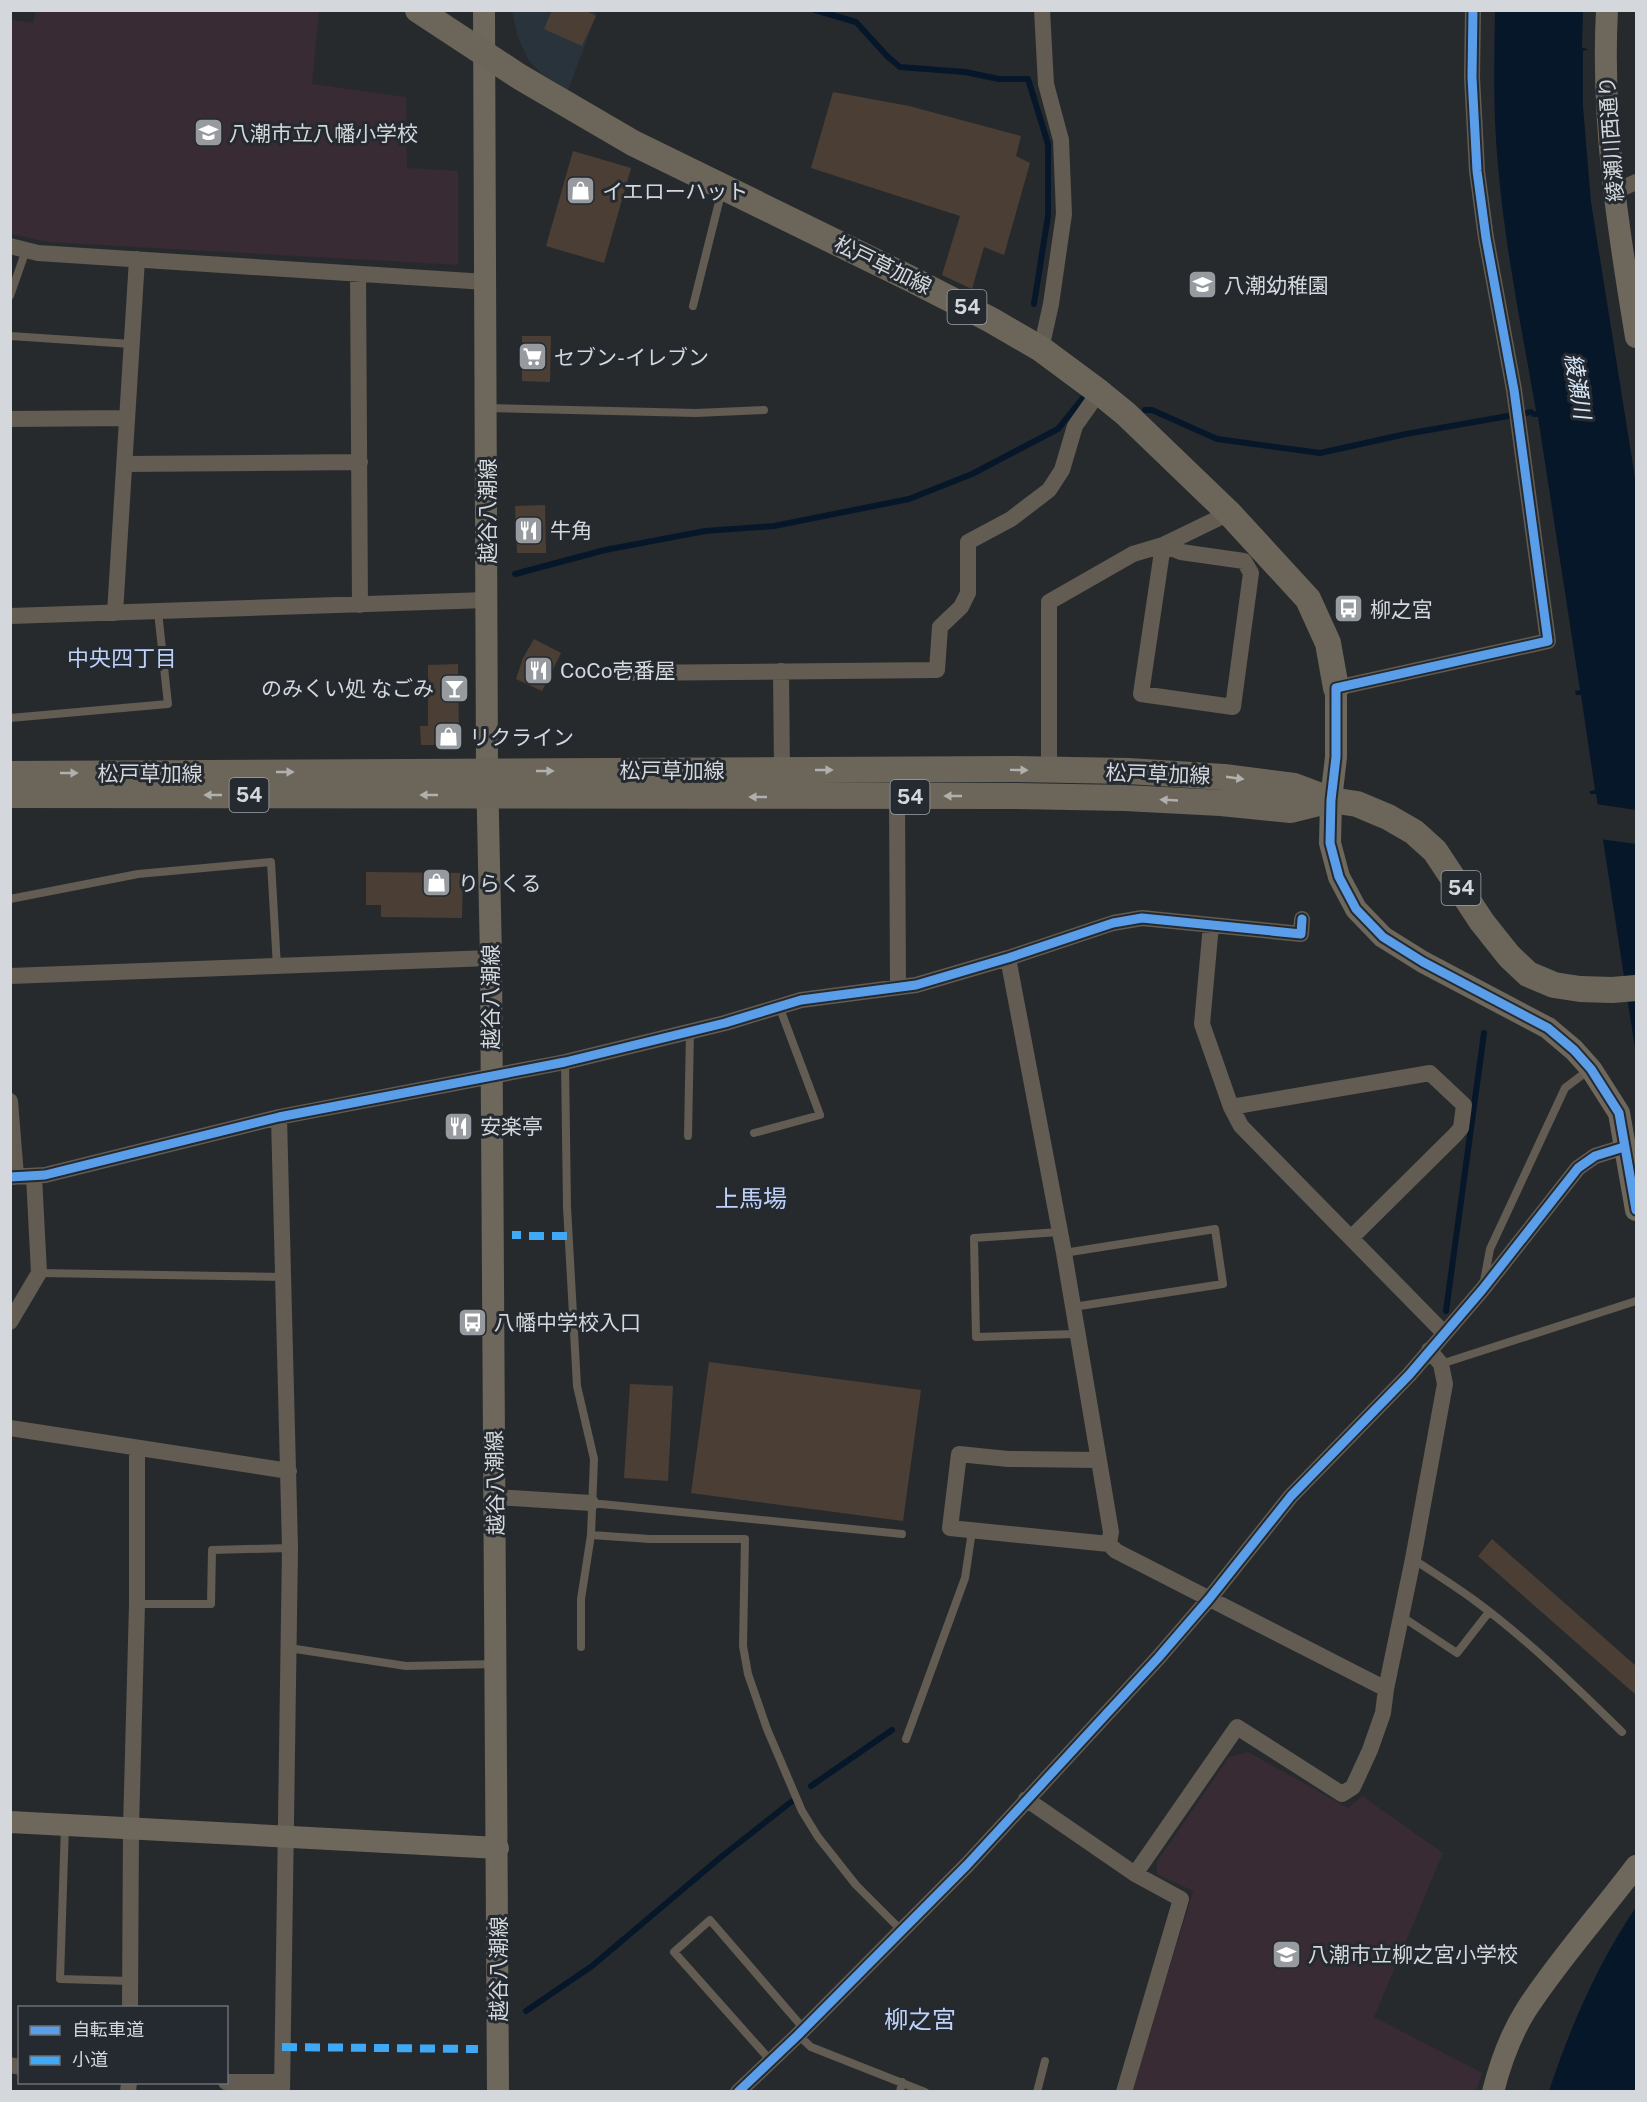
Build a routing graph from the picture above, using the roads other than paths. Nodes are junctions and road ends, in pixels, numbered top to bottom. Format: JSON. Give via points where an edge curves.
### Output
{"nodes":[{"id":1,"x":418,"y":10,"type":"edge"},
{"id":2,"x":484,"y":10,"type":"edge"},
{"id":3,"x":1042,"y":10,"type":"edge"},
{"id":4,"x":1473,"y":10,"type":"edge"},
{"id":5,"x":1607,"y":10,"type":"edge"},
{"id":6,"x":485,"y":54,"type":"junction"},
{"id":7,"x":1636,"y":182,"type":"edge"},
{"id":8,"x":723,"y":187,"type":"junction"},
{"id":9,"x":1614,"y":192,"type":"junction"},
{"id":10,"x":18,"y":248,"type":"edge"},
{"id":11,"x":137,"y":259,"type":"junction"},
{"id":12,"x":358,"y":274,"type":"junction"},
{"id":13,"x":486,"y":282,"type":"junction"},
{"id":14,"x":10,"y":296,"type":"edge"},
{"id":15,"x":693,"y":306,"type":"dead end"},
{"id":16,"x":10,"y":336,"type":"edge"},
{"id":17,"x":1636,"y":337,"type":"edge"},
{"id":18,"x":131,"y":344,"type":"junction"},
{"id":19,"x":1041,"y":350,"type":"junction"},
{"id":20,"x":1099,"y":392,"type":"junction"},
{"id":21,"x":486,"y":408,"type":"junction"},
{"id":22,"x":764,"y":410,"type":"dead end"},
{"id":23,"x":126,"y":418,"type":"junction"},
{"id":24,"x":10,"y":419,"type":"edge"},
{"id":25,"x":360,"y":462,"type":"junction"},
{"id":26,"x":124,"y":464,"type":"junction"},
{"id":27,"x":1229,"y":513,"type":"junction"},
{"id":28,"x":1163,"y":545,"type":"junction"},
{"id":29,"x":487,"y":600,"type":"junction"},
{"id":30,"x":360,"y":604,"type":"junction"},
{"id":31,"x":158,"y":612,"type":"junction"},
{"id":32,"x":115,"y":613,"type":"junction"},
{"id":33,"x":10,"y":616,"type":"edge"},
{"id":34,"x":782,"y":671,"type":"junction"},
{"id":35,"x":621,"y":673,"type":"dead end"},
{"id":36,"x":1336,"y":688,"type":"junction"},
{"id":37,"x":10,"y":718,"type":"edge"},
{"id":38,"x":782,"y":770,"type":"junction"},
{"id":39,"x":1049,"y":770,"type":"junction"},
{"id":40,"x":10,"y":774,"type":"edge"},
{"id":41,"x":487,"y":783,"type":"junction"},
{"id":42,"x":10,"y":795,"type":"edge"},
{"id":43,"x":897,"y":797,"type":"junction"},
{"id":44,"x":1331,"y":800,"type":"junction"},
{"id":45,"x":10,"y":899,"type":"edge"},
{"id":46,"x":1302,"y":919,"type":"dead end"},
{"id":47,"x":1210,"y":925,"type":"junction"},
{"id":48,"x":491,"y":958,"type":"junction"},
{"id":49,"x":1008,"y":958,"type":"junction"},
{"id":50,"x":278,"y":967,"type":"junction"},
{"id":51,"x":10,"y":976,"type":"edge"},
{"id":52,"x":898,"y":987,"type":"junction"},
{"id":53,"x":1636,"y":988,"type":"edge"},
{"id":54,"x":779,"y":1006,"type":"junction"},
{"id":55,"x":690,"y":1031,"type":"junction"},
{"id":56,"x":565,"y":1062,"type":"junction"},
{"id":57,"x":1591,"y":1069,"type":"junction"},
{"id":58,"x":490,"y":1075,"type":"junction"},
{"id":59,"x":10,"y":1101,"type":"edge"},
{"id":60,"x":1232,"y":1107,"type":"junction"},
{"id":61,"x":279,"y":1117,"type":"junction"},
{"id":62,"x":754,"y":1133,"type":"dead end"},
{"id":63,"x":688,"y":1136,"type":"dead end"},
{"id":64,"x":1624,"y":1147,"type":"junction"},
{"id":65,"x":13,"y":1176,"type":"edge"},
{"id":66,"x":34,"y":1176,"type":"junction"},
{"id":67,"x":1636,"y":1210,"type":"edge"},
{"id":68,"x":1059,"y":1232,"type":"junction"},
{"id":69,"x":1351,"y":1238,"type":"junction"},
{"id":70,"x":1064,"y":1252,"type":"junction"},
{"id":71,"x":39,"y":1273,"type":"junction"},
{"id":72,"x":284,"y":1277,"type":"junction"},
{"id":73,"x":1482,"y":1290,"type":"junction"},
{"id":74,"x":1636,"y":1301,"type":"edge"},
{"id":75,"x":1073,"y":1306,"type":"junction"},
{"id":76,"x":10,"y":1322,"type":"edge"},
{"id":77,"x":1444,"y":1333,"type":"junction"},
{"id":78,"x":1076,"y":1334,"type":"junction"},
{"id":79,"x":1429,"y":1350,"type":"junction"},
{"id":80,"x":1441,"y":1364,"type":"junction"},
{"id":81,"x":10,"y":1428,"type":"edge"},
{"id":82,"x":137,"y":1448,"type":"junction"},
{"id":83,"x":1099,"y":1460,"type":"junction"},
{"id":84,"x":289,"y":1471,"type":"junction"},
{"id":85,"x":495,"y":1497,"type":"junction"},
{"id":86,"x":591,"y":1503,"type":"junction"},
{"id":87,"x":972,"y":1531,"type":"junction"},
{"id":88,"x":902,"y":1534,"type":"dead end"},
{"id":89,"x":591,"y":1535,"type":"junction"},
{"id":90,"x":1109,"y":1544,"type":"junction"},
{"id":91,"x":290,"y":1548,"type":"junction"},
{"id":92,"x":1413,"y":1559,"type":"junction"},
{"id":93,"x":1209,"y":1599,"type":"junction"},
{"id":94,"x":137,"y":1604,"type":"junction"},
{"id":95,"x":1489,"y":1612,"type":"junction"},
{"id":96,"x":1401,"y":1616,"type":"junction"},
{"id":97,"x":581,"y":1647,"type":"dead end"},
{"id":98,"x":289,"y":1648,"type":"junction"},
{"id":99,"x":496,"y":1664,"type":"junction"},
{"id":100,"x":1386,"y":1689,"type":"junction"},
{"id":101,"x":1622,"y":1732,"type":"dead end"},
{"id":102,"x":906,"y":1739,"type":"dead end"},
{"id":103,"x":1026,"y":1799,"type":"junction"},
{"id":104,"x":10,"y":1822,"type":"edge"},
{"id":105,"x":65,"y":1825,"type":"junction"},
{"id":106,"x":131,"y":1828,"type":"junction"},
{"id":107,"x":285,"y":1837,"type":"junction"},
{"id":108,"x":498,"y":1848,"type":"junction"},
{"id":109,"x":1636,"y":1866,"type":"edge"},
{"id":110,"x":1135,"y":1874,"type":"junction"},
{"id":111,"x":902,"y":1930,"type":"junction"},
{"id":112,"x":130,"y":1981,"type":"junction"},
{"id":113,"x":130,"y":2006,"type":"edge"},
{"id":114,"x":801,"y":2032,"type":"junction"},
{"id":115,"x":771,"y":2061,"type":"junction"},
{"id":116,"x":1045,"y":2061,"type":"dead end"},
{"id":117,"x":228,"y":2082,"type":"edge"},
{"id":118,"x":282,"y":2087,"type":"edge"},
{"id":119,"x":901,"y":2087,"type":"edge"},
{"id":120,"x":498,"y":2091,"type":"edge"},
{"id":121,"x":738,"y":2091,"type":"edge"},
{"id":122,"x":925,"y":2091,"type":"edge"},
{"id":123,"x":1037,"y":2091,"type":"edge"},
{"id":124,"x":1124,"y":2091,"type":"edge"},
{"id":125,"x":1493,"y":2091,"type":"edge"}],
"edges":[{"from":1,"to":6,"type":"main road","name":"松戸草加線","number":"54"},
{"from":2,"to":6,"type":"main road","name":"越谷八潮線"},
{"from":3,"to":19,"type":"street","via":[[1046,84],[1061,140],[1064,214]]},
{"from":4,"to":36,"type":"street","via":[[1477,171],[1514,390],[1548,641]]},
{"from":5,"to":9,"type":"main road","name":"綾瀬川西通り","via":[[1606,74]]},
{"from":6,"to":8,"type":"main road","name":"松戸草加線","number":"54","via":[[633,143]]},
{"from":6,"to":13,"type":"main road","name":"越谷八潮線"},
{"from":7,"to":9,"type":"street"},
{"from":8,"to":15,"type":"lane"},
{"from":8,"to":19,"type":"main road","name":"松戸草加線","number":"54","via":[[953,299]]},
{"from":9,"to":17,"type":"main road","name":"綾瀬川西通り"},
{"from":10,"to":11,"type":"street","via":[[38,253]]},
{"from":10,"to":14,"type":"lane"},
{"from":11,"to":12,"type":"street"},
{"from":11,"to":18,"type":"street"},
{"from":12,"to":13,"type":"street"},
{"from":12,"to":25,"type":"street"},
{"from":13,"to":21,"type":"main road","name":"越谷八潮線"},
{"from":16,"to":18,"type":"lane"},
{"from":18,"to":23,"type":"street"},
{"from":19,"to":20,"type":"main road","name":"松戸草加線","number":"54"},
{"from":20,"to":27,"type":"main road","name":"松戸草加線","number":"54"},
{"from":20,"to":34,"type":"street","via":[[1075,426],[1062,470],[1049,490],[1011,519],[968,542],[968,593],[940,627],[938,670]]},
{"from":21,"to":22,"type":"lane","via":[[696,413]]},
{"from":21,"to":29,"type":"main road","name":"越谷八潮線"},
{"from":23,"to":24,"type":"street"},
{"from":23,"to":26,"type":"street"},
{"from":25,"to":26,"type":"street"},
{"from":25,"to":30,"type":"street"},
{"from":26,"to":32,"type":"street"},
{"from":27,"to":28,"type":"street"},
{"from":27,"to":36,"type":"main road","name":"松戸草加線","number":"54","via":[[1308,599],[1328,643]]},
{"from":28,"to":28,"type":"street","via":[[1141,694],[1233,707],[1251,573],[1244,561],[1181,552]]},
{"from":28,"to":39,"type":"street","via":[[1133,554],[1049,602]]},
{"from":29,"to":30,"type":"street"},
{"from":29,"to":41,"type":"main road","name":"越谷八潮線"},
{"from":30,"to":31,"type":"street"},
{"from":31,"to":32,"type":"street"},
{"from":31,"to":37,"type":"lane","via":[[168,704]]},
{"from":32,"to":33,"type":"street"},
{"from":34,"to":35,"type":"street"},
{"from":34,"to":38,"type":"street"},
{"from":36,"to":44,"type":"main road","via":[[1336,758]]},
{"from":38,"to":39,"type":"main road","name":"松戸草加線","number":"54","one_way":true},
{"from":41,"to":38,"type":"main road","name":"松戸草加線","number":"54","one_way":true},
{"from":39,"to":44,"type":"main road","name":"松戸草加線","number":"54","one_way":true,"via":[[1224,777],[1294,786]]},
{"from":40,"to":41,"type":"main road","name":"松戸草加線","number":"54","one_way":true},
{"from":41,"to":42,"type":"main road","name":"松戸草加線","number":"54","one_way":true},
{"from":43,"to":41,"type":"main road","name":"松戸草加線","number":"54","one_way":true},
{"from":41,"to":48,"type":"main road","name":"越谷八潮線"},
{"from":44,"to":43,"type":"main road","name":"松戸草加線","number":"54","one_way":true,"via":[[1291,810],[1125,798]]},
{"from":43,"to":52,"type":"street"},
{"from":44,"to":53,"type":"main road","name":"松戸草加線","number":"54","via":[[1357,804],[1414,832],[1435,851],[1482,922],[1528,974],[1554,985],[1580,989]]},
{"from":44,"to":57,"type":"main road","via":[[1330,843],[1339,878],[1356,909],[1383,937],[1548,1028]]},
{"from":45,"to":50,"type":"lane","via":[[138,874],[271,862]]},
{"from":46,"to":47,"type":"street","via":[[1301,934]]},
{"from":47,"to":49,"type":"street","via":[[1142,918],[1113,923]]},
{"from":47,"to":60,"type":"street","via":[[1202,1024]]},
{"from":48,"to":50,"type":"street"},
{"from":48,"to":58,"type":"main road","name":"越谷八潮線"},
{"from":49,"to":52,"type":"street"},
{"from":49,"to":68,"type":"street"},
{"from":50,"to":51,"type":"street"},
{"from":52,"to":54,"type":"street"},
{"from":54,"to":55,"type":"street"},
{"from":54,"to":62,"type":"lane","via":[[820,1115]]},
{"from":55,"to":56,"type":"street"},
{"from":55,"to":63,"type":"lane"},
{"from":56,"to":58,"type":"street"},
{"from":56,"to":86,"type":"lane","via":[[574,1341],[578,1386],[594,1459]]},
{"from":57,"to":64,"type":"main road","via":[[1619,1113]]},
{"from":57,"to":73,"type":"lane","via":[[1565,1088],[1490,1249]]},
{"from":58,"to":61,"type":"street"},
{"from":58,"to":85,"type":"main road","name":"越谷八潮線"},
{"from":59,"to":65,"type":"street"},
{"from":60,"to":69,"type":"street","via":[[1241,1126]]},
{"from":60,"to":69,"type":"street","via":[[1430,1073],[1464,1105],[1461,1128]]},
{"from":61,"to":66,"type":"street"},
{"from":61,"to":72,"type":"street"},
{"from":64,"to":67,"type":"main road"},
{"from":64,"to":73,"type":"street","via":[[1595,1156],[1578,1168]]},
{"from":65,"to":66,"type":"street"},
{"from":66,"to":71,"type":"street"},
{"from":68,"to":70,"type":"street"},
{"from":68,"to":78,"type":"lane","via":[[974,1238],[976,1337]]},
{"from":69,"to":77,"type":"street"},
{"from":70,"to":75,"type":"street"},
{"from":70,"to":75,"type":"lane","via":[[1215,1229],[1223,1284]]},
{"from":71,"to":72,"type":"lane"},
{"from":71,"to":76,"type":"street"},
{"from":72,"to":84,"type":"street"},
{"from":73,"to":77,"type":"street"},
{"from":74,"to":80,"type":"lane"},
{"from":75,"to":78,"type":"street"},
{"from":77,"to":79,"type":"street"},
{"from":78,"to":83,"type":"street"},
{"from":79,"to":80,"type":"street"},
{"from":79,"to":93,"type":"street","via":[[1291,1496]]},
{"from":80,"to":92,"type":"street","via":[[1445,1384]]},
{"from":81,"to":82,"type":"street"},
{"from":82,"to":84,"type":"street"},
{"from":82,"to":94,"type":"street"},
{"from":83,"to":87,"type":"street","via":[[959,1454],[950,1528]]},
{"from":83,"to":90,"type":"street","via":[[1111,1532]]},
{"from":84,"to":91,"type":"street"},
{"from":85,"to":86,"type":"street"},
{"from":85,"to":99,"type":"main road","name":"越谷八潮線"},
{"from":86,"to":88,"type":"lane"},
{"from":86,"to":89,"type":"lane"},
{"from":87,"to":90,"type":"street"},
{"from":87,"to":102,"type":"lane","via":[[965,1578]]},
{"from":89,"to":97,"type":"lane","via":[[581,1599]]},
{"from":89,"to":111,"type":"lane","via":[[746,1539],[743,1646],[767,1729],[802,1811],[818,1837],[856,1886]]},
{"from":90,"to":93,"type":"street"},
{"from":91,"to":94,"type":"lane","via":[[212,1550],[211,1604]]},
{"from":91,"to":98,"type":"street"},
{"from":92,"to":95,"type":"lane"},
{"from":92,"to":96,"type":"street"},
{"from":93,"to":100,"type":"street"},
{"from":93,"to":103,"type":"street"},
{"from":94,"to":106,"type":"street"},
{"from":95,"to":96,"type":"lane","via":[[1456,1653]]},
{"from":95,"to":101,"type":"lane","via":[[1567,1678]]},
{"from":96,"to":100,"type":"street"},
{"from":98,"to":99,"type":"lane","via":[[406,1666]]},
{"from":98,"to":107,"type":"street"},
{"from":99,"to":108,"type":"main road","name":"越谷八潮線"},
{"from":100,"to":110,"type":"street","via":[[1383,1713],[1353,1787],[1342,1794],[1237,1727]]},
{"from":103,"to":110,"type":"street"},
{"from":103,"to":111,"type":"street"},
{"from":104,"to":105,"type":"main road"},
{"from":105,"to":106,"type":"main road"},
{"from":105,"to":112,"type":"lane","via":[[60,1979]]},
{"from":106,"to":107,"type":"main road"},
{"from":106,"to":112,"type":"street"},
{"from":107,"to":108,"type":"main road"},
{"from":107,"to":118,"type":"street"},
{"from":108,"to":120,"type":"main road","name":"越谷八潮線"},
{"from":109,"to":125,"type":"main road","via":[[1525,2012]]},
{"from":110,"to":124,"type":"street","via":[[1181,1899]]},
{"from":111,"to":114,"type":"street"},
{"from":112,"to":113,"type":"street"},
{"from":114,"to":115,"type":"street"},
{"from":114,"to":115,"type":"lane","via":[[710,1920],[674,1952]]},
{"from":114,"to":119,"type":"lane","via":[[811,2047]]},
{"from":115,"to":121,"type":"street"},
{"from":116,"to":123,"type":"lane"},
{"from":117,"to":118,"type":"street"},
{"from":119,"to":122,"type":"lane"}]}
